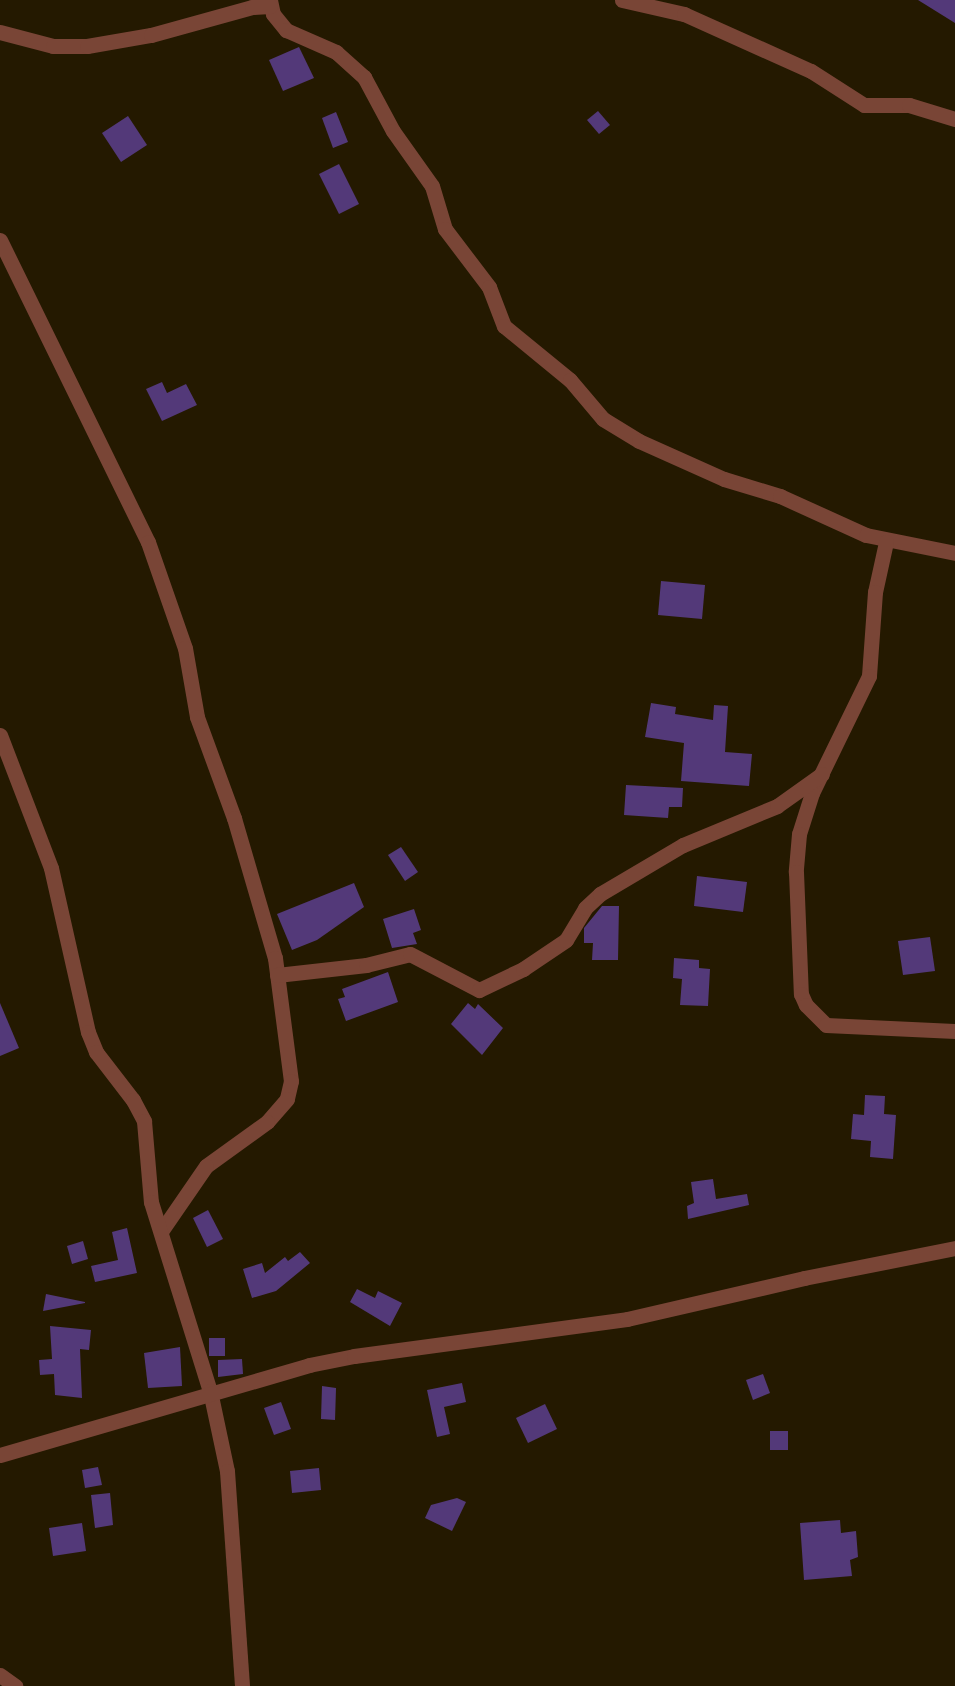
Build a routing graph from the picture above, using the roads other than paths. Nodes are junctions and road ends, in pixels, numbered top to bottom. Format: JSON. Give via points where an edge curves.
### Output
{"nodes":[{"id":1,"x":622,"y":0,"type":"edge"},
{"id":2,"x":270,"y":3,"type":"edge"},
{"id":3,"x":0,"y":32,"type":"edge"},
{"id":4,"x":955,"y":119,"type":"edge"},
{"id":5,"x":0,"y":240,"type":"edge"},
{"id":6,"x":886,"y":542,"type":"junction"},
{"id":7,"x":955,"y":553,"type":"edge"},
{"id":8,"x":0,"y":735,"type":"edge"},
{"id":9,"x":822,"y":774,"type":"junction"},
{"id":10,"x":277,"y":975,"type":"junction"},
{"id":11,"x":955,"y":1031,"type":"edge"},
{"id":12,"x":162,"y":1230,"type":"junction"},
{"id":13,"x":955,"y":1248,"type":"edge"},
{"id":14,"x":210,"y":1391,"type":"junction"},
{"id":15,"x":0,"y":1455,"type":"edge"},
{"id":16,"x":0,"y":1675,"type":"edge"},
{"id":17,"x":15,"y":1686,"type":"edge"},
{"id":18,"x":242,"y":1686,"type":"edge"}],
"edges":[{"from":1,"to":4,"type":"street","via":[[684,14],[811,71],[864,105],[909,105]]},
{"from":2,"to":3,"type":"street","via":[[151,35],[87,46],[53,46]]},
{"from":2,"to":6,"type":"street","via":[[286,30],[336,52],[363,77],[393,131],[432,186],[445,229],[489,287],[504,326],[570,380],[603,419],[639,441],[724,478],[780,496]]},
{"from":5,"to":10,"type":"street","via":[[148,542],[185,648],[196,717],[234,818]]},
{"from":6,"to":7,"type":"street"},
{"from":6,"to":9,"type":"street","via":[[875,592],[869,676]]},
{"from":8,"to":12,"type":"street","via":[[51,868],[88,1032],[96,1052],[134,1100],[144,1121],[149,1190]]},
{"from":9,"to":10,"type":"street","via":[[777,806],[683,845],[600,894],[585,908],[566,940],[524,969],[479,990],[410,954],[366,965]]},
{"from":9,"to":11,"type":"street","via":[[799,834],[796,872],[801,994],[806,1005],[826,1025],[838,1028]]},
{"from":10,"to":12,"type":"street","via":[[291,1081],[287,1099],[267,1122],[206,1166]]},
{"from":12,"to":14,"type":"street"},
{"from":13,"to":14,"type":"street","via":[[627,1319],[354,1356]]},
{"from":14,"to":15,"type":"street"},
{"from":14,"to":18,"type":"street","via":[[231,1494]]},
{"from":16,"to":17,"type":"street"}]}
